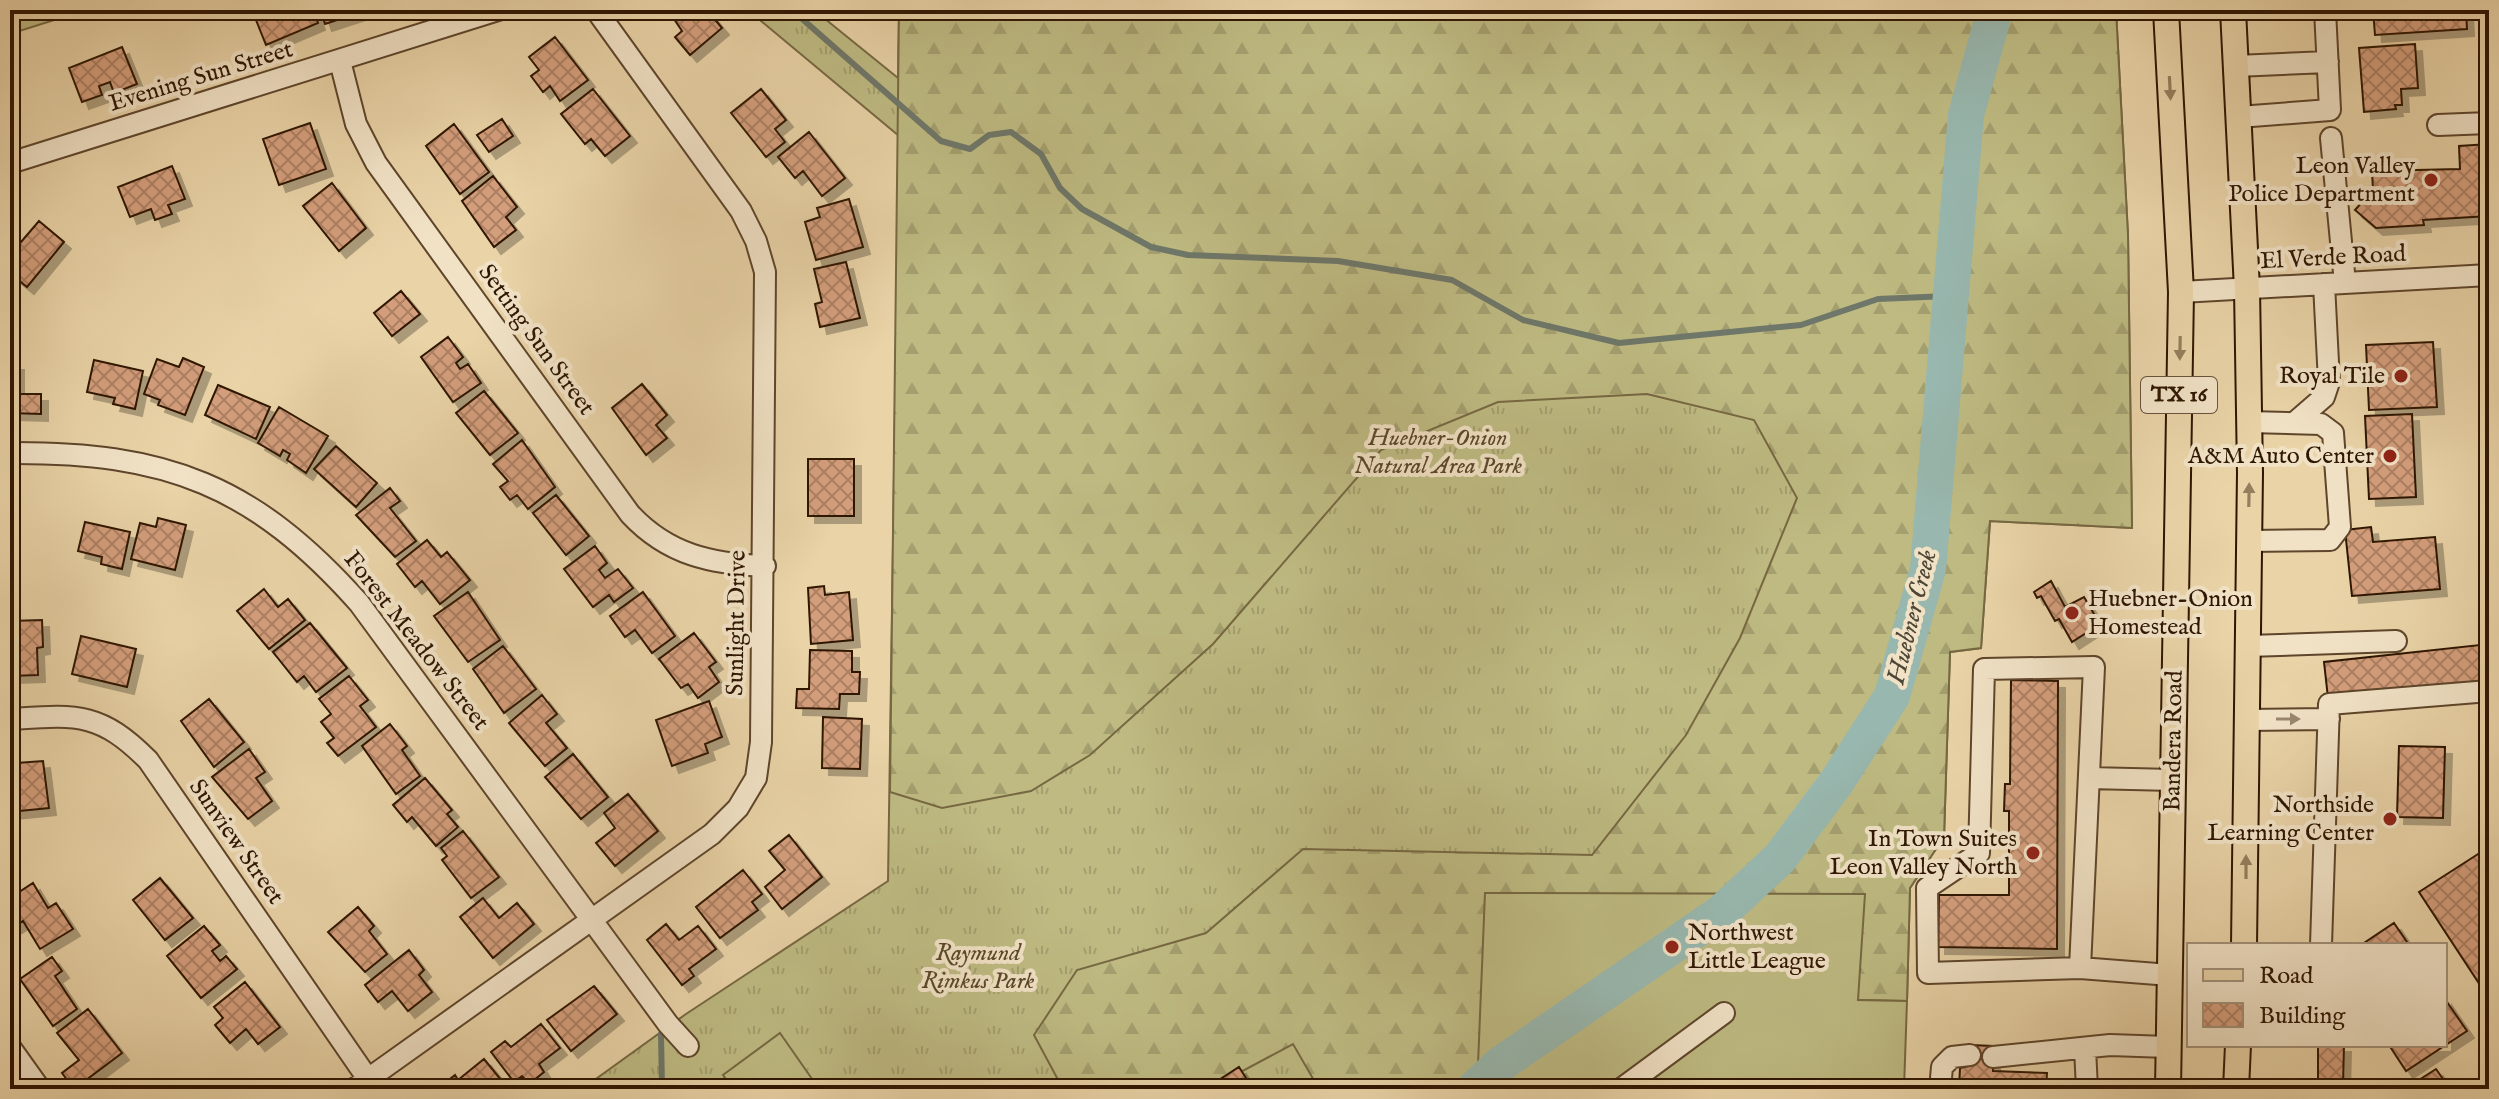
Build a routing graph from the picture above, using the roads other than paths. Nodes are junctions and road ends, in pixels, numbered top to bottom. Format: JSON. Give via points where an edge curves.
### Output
{"nodes":[{"id":1,"x":498,"y":10,"type":"edge"},
{"id":2,"x":596,"y":10,"type":"edge"},
{"id":3,"x":2166,"y":10,"type":"edge"},
{"id":4,"x":2233,"y":10,"type":"edge"},
{"id":5,"x":2325,"y":10,"type":"edge"},
{"id":6,"x":340,"y":61,"type":"junction"},
{"id":7,"x":2328,"y":62,"type":"junction"},
{"id":8,"x":2236,"y":66,"type":"junction"},
{"id":9,"x":2239,"y":117,"type":"junction"},
{"id":10,"x":2489,"y":123,"type":"edge"},
{"id":11,"x":2438,"y":125,"type":"dead end"},
{"id":12,"x":2331,"y":138,"type":"dead end"},
{"id":13,"x":10,"y":163,"type":"edge"},
{"id":14,"x":2489,"y":275,"type":"edge"},
{"id":15,"x":2335,"y":284,"type":"junction"},
{"id":16,"x":2247,"y":289,"type":"junction"},
{"id":17,"x":2181,"y":292,"type":"junction"},
{"id":18,"x":2249,"y":422,"type":"junction"},
{"id":19,"x":2294,"y":423,"type":"junction"},
{"id":20,"x":10,"y":453,"type":"edge"},
{"id":21,"x":2249,"y":541,"type":"junction"},
{"id":22,"x":765,"y":566,"type":"junction"},
{"id":23,"x":2396,"y":641,"type":"dead end"},
{"id":24,"x":2248,"y":646,"type":"junction"},
{"id":25,"x":2489,"y":691,"type":"edge"},
{"id":26,"x":10,"y":719,"type":"edge"},
{"id":27,"x":2329,"y":719,"type":"junction"},
{"id":28,"x":2248,"y":720,"type":"junction"},
{"id":29,"x":2089,"y":778,"type":"junction"},
{"id":30,"x":2173,"y":780,"type":"junction"},
{"id":31,"x":591,"y":921,"type":"junction"},
{"id":32,"x":2244,"y":943,"type":"edge"},
{"id":33,"x":2321,"y":943,"type":"edge"},
{"id":34,"x":2080,"y":968,"type":"junction"},
{"id":35,"x":2170,"y":975,"type":"junction"},
{"id":36,"x":1724,"y":1013,"type":"dead end"},
{"id":37,"x":688,"y":1046,"type":"dead end"},
{"id":38,"x":10,"y":1047,"type":"edge"},
{"id":39,"x":2168,"y":1047,"type":"junction"},
{"id":40,"x":2238,"y":1047,"type":"edge"},
{"id":41,"x":2085,"y":1048,"type":"junction"},
{"id":42,"x":1970,"y":1055,"type":"dead end"},
{"id":43,"x":1993,"y":1057,"type":"dead end"},
{"id":44,"x":361,"y":1084,"type":"edge"},
{"id":45,"x":40,"y":1089,"type":"edge"},
{"id":46,"x":1621,"y":1089,"type":"edge"},
{"id":47,"x":1940,"y":1089,"type":"edge"},
{"id":48,"x":2087,"y":1089,"type":"edge"},
{"id":49,"x":2168,"y":1089,"type":"edge"},
{"id":50,"x":2236,"y":1089,"type":"edge"}],
"edges":[{"from":1,"to":6,"type":"street","name":"Evening Sun Street"},
{"from":2,"to":22,"type":"street","name":"Sunlight Drive","via":[[741,211],[756,241],[767,293]]},
{"from":3,"to":17,"type":"main road","name":"Bandera Road","number":"TX 16","one_way":true},
{"from":4,"to":8,"type":"main road","number":"TX 16"},
{"from":5,"to":7,"type":"street"},
{"from":6,"to":13,"type":"street","name":"Evening Sun Street"},
{"from":6,"to":22,"type":"street","name":"Setting Sun Street","via":[[356,124],[376,163],[630,514],[661,543],[686,555]]},
{"from":7,"to":8,"type":"street"},
{"from":7,"to":9,"type":"street","via":[[2330,110]]},
{"from":8,"to":9,"type":"main road","number":"TX 16"},
{"from":9,"to":16,"type":"main road","number":"TX 16"},
{"from":10,"to":11,"type":"street"},
{"from":12,"to":15,"type":"street"},
{"from":14,"to":15,"type":"street","name":"El Verde Road"},
{"from":15,"to":16,"type":"street","name":"El Verde Road"},
{"from":15,"to":19,"type":"street","via":[[2329,382],[2324,397]]},
{"from":16,"to":17,"type":"street","name":"El Verde Road"},
{"from":16,"to":18,"type":"main road","number":"TX 16"},
{"from":17,"to":30,"type":"main road","name":"Bandera Road","number":"TX 16","one_way":true},
{"from":18,"to":19,"type":"street"},
{"from":21,"to":18,"type":"main road","number":"TX 16","one_way":true},
{"from":19,"to":21,"type":"street","via":[[2321,424],[2333,433],[2340,527],[2330,540]]},
{"from":20,"to":31,"type":"street","name":"Forest Meadow Street","via":[[71,453],[164,468],[236,498],[301,542],[359,603]]},
{"from":21,"to":24,"type":"main road","number":"TX 16"},
{"from":22,"to":31,"type":"street","name":"Sunlight Drive","via":[[756,778],[738,808],[712,834]]},
{"from":23,"to":24,"type":"street"},
{"from":24,"to":28,"type":"main road","number":"TX 16"},
{"from":25,"to":27,"type":"street","via":[[2329,704]]},
{"from":26,"to":44,"type":"street","name":"Sunview Street","via":[[66,715],[101,722],[148,760]]},
{"from":28,"to":27,"type":"street","one_way":true},
{"from":27,"to":33,"type":"street"},
{"from":32,"to":28,"type":"main road","number":"TX 16","one_way":true},
{"from":29,"to":30,"type":"street"},
{"from":29,"to":34,"type":"street"},
{"from":29,"to":34,"type":"street","via":[[2094,667],[1984,669],[1979,853],[1927,888],[1928,973]]},
{"from":30,"to":35,"type":"main road","name":"Bandera Road","number":"TX 16"},
{"from":31,"to":37,"type":"street","name":"Forest Meadow Street"},
{"from":31,"to":44,"type":"street","name":"Sunlight Drive"},
{"from":34,"to":35,"type":"street"},
{"from":35,"to":39,"type":"main road","name":"Bandera Road","number":"TX 16"},
{"from":36,"to":46,"type":"street"},
{"from":38,"to":45,"type":"street"},
{"from":39,"to":41,"type":"street"},
{"from":39,"to":49,"type":"main road","name":"Bandera Road","number":"TX 16"},
{"from":40,"to":50,"type":"main road"},
{"from":41,"to":43,"type":"street"},
{"from":41,"to":48,"type":"street"},
{"from":42,"to":47,"type":"street","via":[[1952,1057],[1942,1067]]}]}
